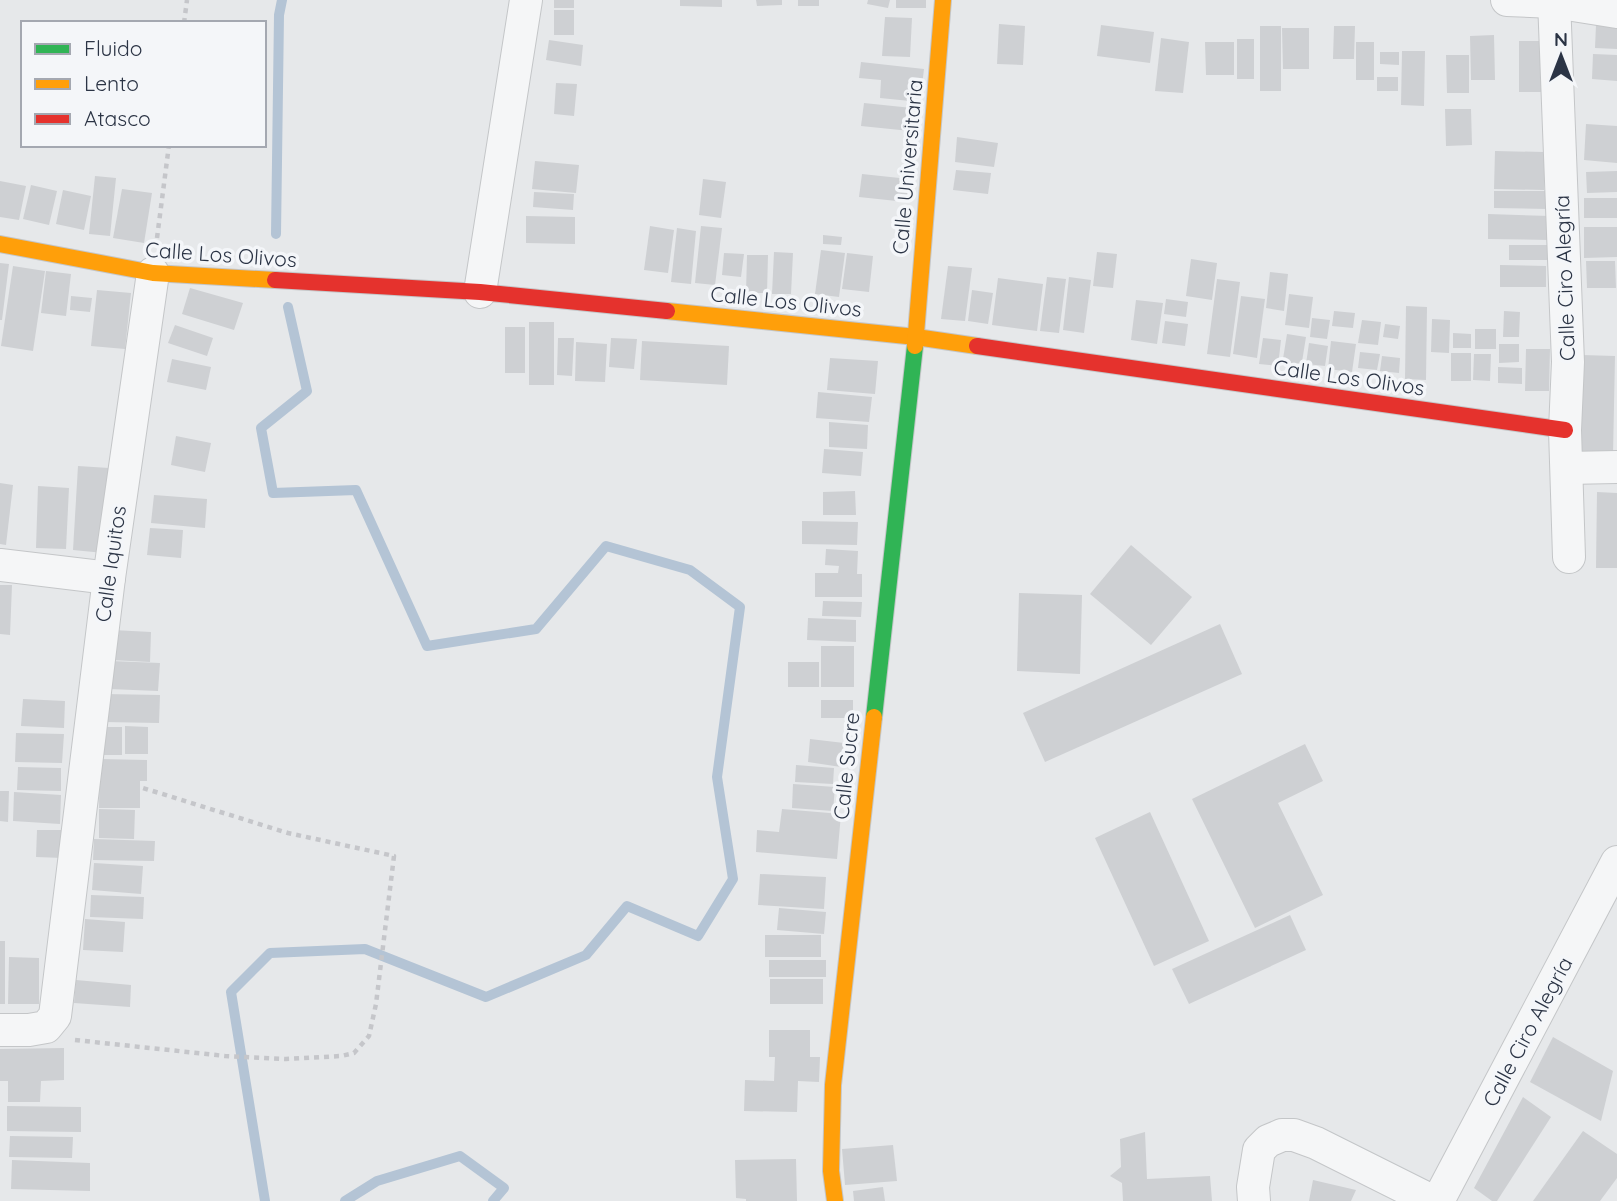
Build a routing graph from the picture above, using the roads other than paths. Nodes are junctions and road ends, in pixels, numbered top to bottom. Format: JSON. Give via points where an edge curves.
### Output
{"nodes":[{"id":1,"x":526,"y":0,"type":"edge"},
{"id":2,"x":943,"y":0,"type":"edge"},
{"id":3,"x":1507,"y":0,"type":"edge"},
{"id":4,"x":1554,"y":1,"type":"edge"},
{"id":5,"x":1617,"y":12,"type":"edge"},
{"id":6,"x":0,"y":244,"type":"edge"},
{"id":7,"x":153,"y":273,"type":"junction"},
{"id":8,"x":480,"y":292,"type":"junction"},
{"id":9,"x":916,"y":337,"type":"junction"},
{"id":10,"x":1565,"y":430,"type":"junction"},
{"id":11,"x":1617,"y":467,"type":"edge"},
{"id":12,"x":1567,"y":468,"type":"junction"},
{"id":13,"x":1569,"y":557,"type":"dead end"},
{"id":14,"x":0,"y":565,"type":"edge"},
{"id":15,"x":108,"y":578,"type":"junction"},
{"id":16,"x":1617,"y":862,"type":"edge"},
{"id":17,"x":1610,"y":898,"type":"edge"},
{"id":18,"x":0,"y":1030,"type":"edge"},
{"id":19,"x":1254,"y":1194,"type":"edge"},
{"id":20,"x":835,"y":1201,"type":"edge"},
{"id":21,"x":1435,"y":1201,"type":"edge"}],
"edges":[{"from":1,"to":8,"type":"street"},
{"from":2,"to":9,"type":"street","name":"Calle Universitaria"},
{"from":3,"to":4,"type":"street"},
{"from":4,"to":5,"type":"street"},
{"from":4,"to":10,"type":"street","name":"Calle Ciro Alegría","via":[[1569,362]]},
{"from":6,"to":7,"type":"street","name":"Calle Los Olivos"},
{"from":7,"to":8,"type":"street","name":"Calle Los Olivos"},
{"from":7,"to":15,"type":"street","name":"Calle Iquitos"},
{"from":8,"to":9,"type":"street","name":"Calle Los Olivos"},
{"from":9,"to":10,"type":"street","name":"Calle Los Olivos"},
{"from":9,"to":20,"type":"street","name":"Calle Sucre","via":[[833,1085]]},
{"from":10,"to":12,"type":"street","name":"Calle Ciro Alegría"},
{"from":11,"to":12,"type":"street"},
{"from":12,"to":13,"type":"street","name":"Calle Ciro Alegría"},
{"from":14,"to":15,"type":"street"},
{"from":15,"to":18,"type":"street","name":"Calle Iquitos","via":[[55,1016],[46,1027]]},
{"from":16,"to":17,"type":"street","name":"Calle Ciro Alegría"},
{"from":17,"to":21,"type":"street","name":"Calle Ciro Alegría"},
{"from":19,"to":21,"type":"street","via":[[1259,1150],[1282,1135],[1294,1135]]}]}
